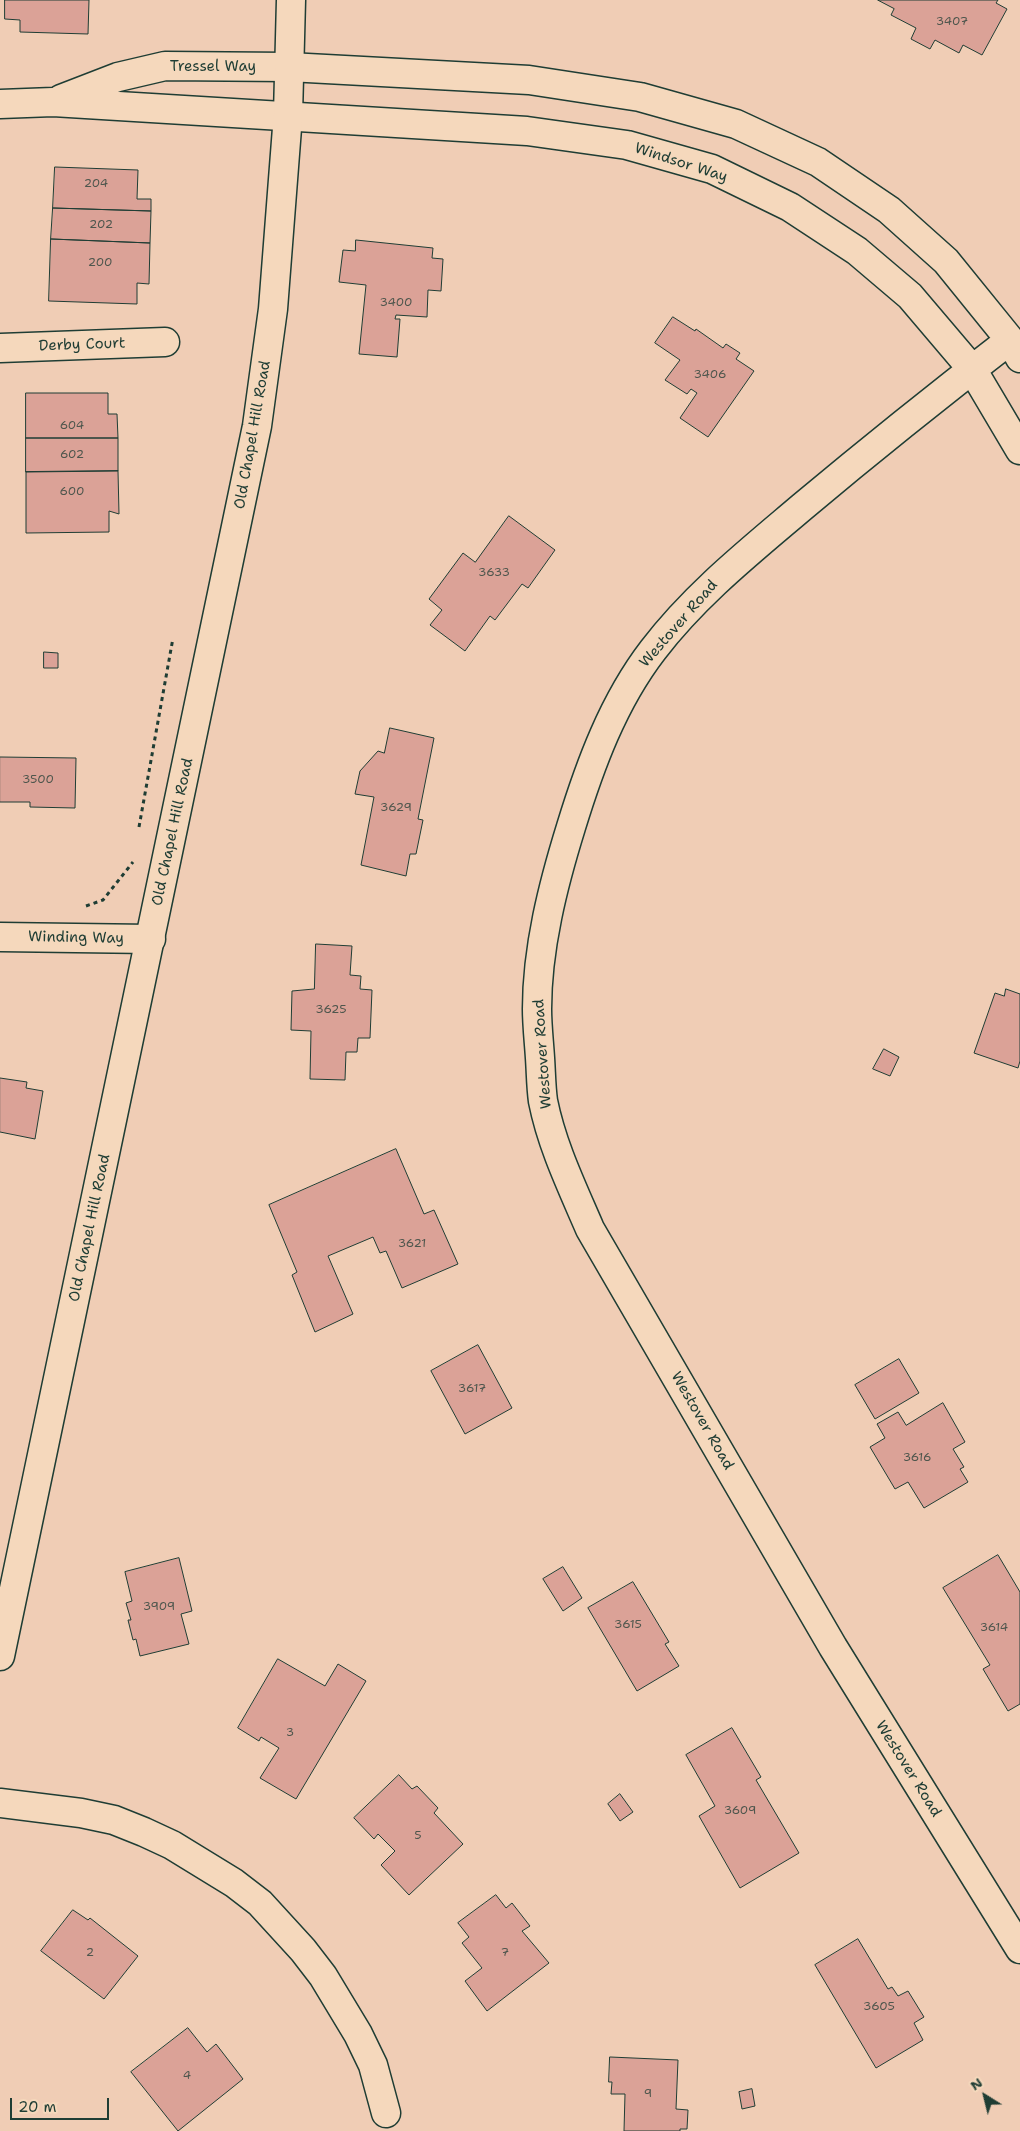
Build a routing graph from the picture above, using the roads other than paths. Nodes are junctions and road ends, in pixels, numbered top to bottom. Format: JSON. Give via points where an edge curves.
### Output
{"nodes":[{"id":1,"x":291,"y":0,"type":"edge"},
{"id":2,"x":289,"y":67,"type":"junction"},
{"id":3,"x":53,"y":102,"type":"junction"},
{"id":4,"x":0,"y":104,"type":"edge"},
{"id":5,"x":288,"y":115,"type":"junction"},
{"id":6,"x":165,"y":342,"type":"dead end"},
{"id":7,"x":0,"y":348,"type":"edge"},
{"id":8,"x":1015,"y":349,"type":"edge"},
{"id":9,"x":972,"y":369,"type":"junction"},
{"id":10,"x":1020,"y":450,"type":"edge"},
{"id":11,"x":0,"y":937,"type":"edge"},
{"id":12,"x":152,"y":938,"type":"junction"},
{"id":13,"x":0,"y":1656,"type":"edge"},
{"id":14,"x":0,"y":1803,"type":"edge"},
{"id":15,"x":1020,"y":1949,"type":"edge"},
{"id":16,"x":386,"y":2113,"type":"dead end"}],
"edges":[{"from":1,"to":2,"type":"street","name":"Old Chapel Hill Road"},
{"from":2,"to":3,"type":"street","name":"Tressel Way","via":[[165,66],[118,77]]},
{"from":2,"to":5,"type":"street","name":"Old Chapel Hill Road"},
{"from":2,"to":8,"type":"street","via":[[529,80],[640,97],[736,124],[818,162],[889,210],[946,260]]},
{"from":3,"to":4,"type":"street","name":"Tressel Way"},
{"from":3,"to":5,"type":"street","name":"Tressel Way"},
{"from":5,"to":9,"type":"street","name":"Windsor Way","via":[[526,131],[627,145],[712,169],[790,207],[857,251],[910,296]]},
{"from":5,"to":12,"type":"street","name":"Old Chapel Hill Road","via":[[273,309],[257,426]]},
{"from":6,"to":7,"type":"street","name":"Derby Court"},
{"from":8,"to":9,"type":"street","name":"Westover Road"},
{"from":9,"to":10,"type":"street","name":"Windsor Way"},
{"from":9,"to":15,"type":"street","name":"Westover Road","via":[[724,573],[653,650],[634,678],[588,772],[557,870],[542,945],[537,1008],[543,1098],[551,1133],[590,1229],[833,1647]]},
{"from":11,"to":12,"type":"street","name":"Winding Way"},
{"from":12,"to":13,"type":"street","name":"Old Chapel Hill Road"},
{"from":14,"to":16,"type":"street","via":[[114,1820],[172,1845],[234,1882],[260,1903],[303,1950],[328,1984],[373,2065]]}]}
